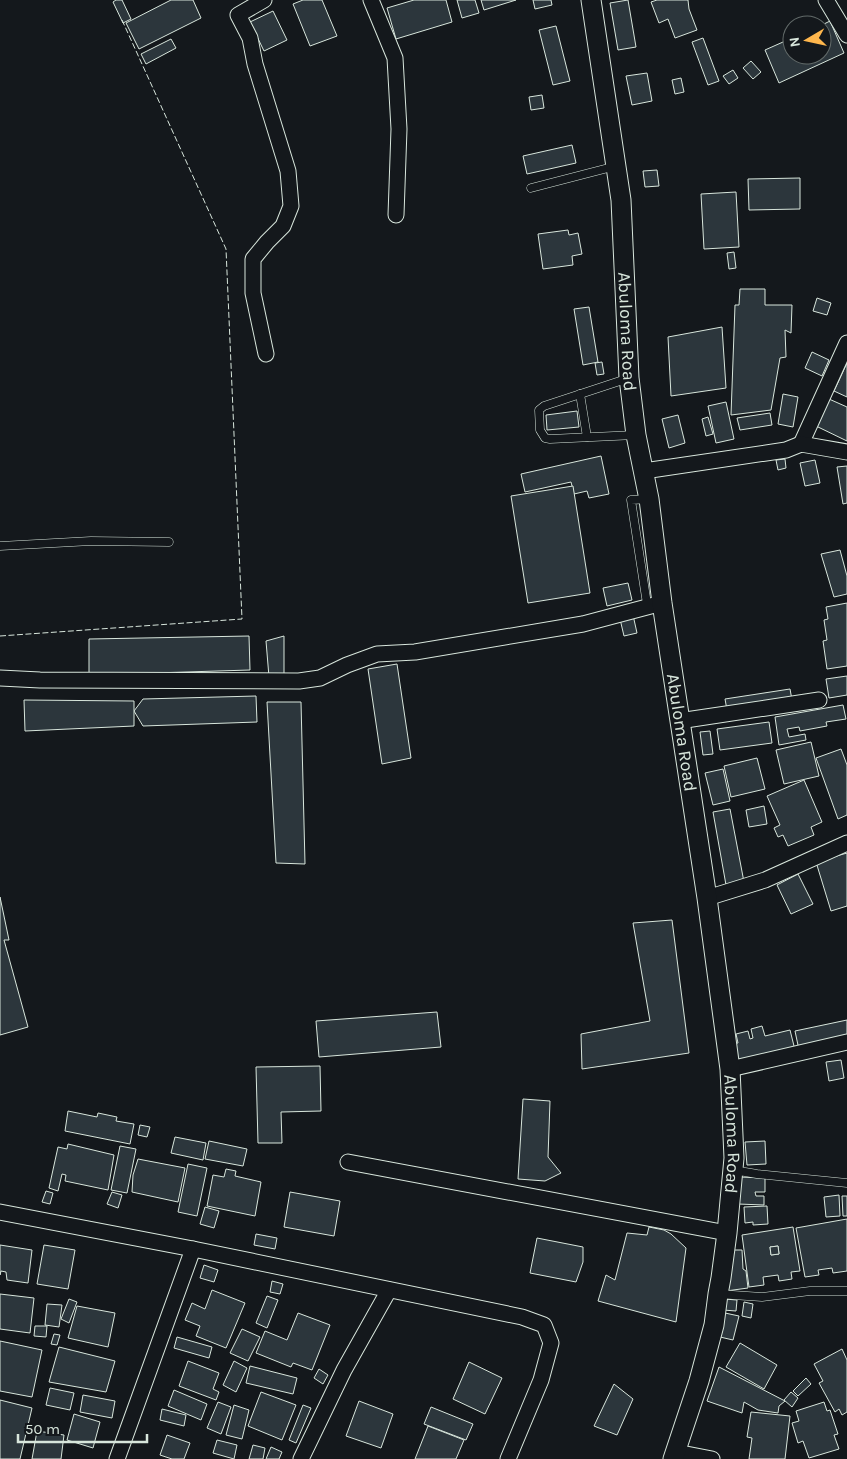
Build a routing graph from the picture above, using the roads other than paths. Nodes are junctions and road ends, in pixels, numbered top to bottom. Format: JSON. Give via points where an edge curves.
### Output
{"nodes":[{"id":1,"x":264,"y":0,"type":"edge"},
{"id":2,"x":371,"y":0,"type":"edge"},
{"id":3,"x":591,"y":0,"type":"edge"},
{"id":4,"x":826,"y":0,"type":"edge"},
{"id":5,"x":847,"y":35,"type":"edge"},
{"id":6,"x":616,"y":166,"type":"junction"},
{"id":7,"x":531,"y":188,"type":"dead end"},
{"id":8,"x":396,"y":215,"type":"dead end"},
{"id":9,"x":847,"y":343,"type":"edge"},
{"id":10,"x":266,"y":354,"type":"dead end"},
{"id":11,"x":628,"y":378,"type":"junction"},
{"id":12,"x":580,"y":394,"type":"junction"},
{"id":13,"x":636,"y":435,"type":"junction"},
{"id":14,"x":587,"y":437,"type":"junction"},
{"id":15,"x":801,"y":444,"type":"junction"},
{"id":16,"x":847,"y":452,"type":"edge"},
{"id":17,"x":644,"y":471,"type":"junction"},
{"id":18,"x":169,"y":542,"type":"dead end"},
{"id":19,"x":0,"y":546,"type":"edge"},
{"id":20,"x":655,"y":603,"type":"junction"},
{"id":21,"x":0,"y":678,"type":"edge"},
{"id":22,"x":819,"y":700,"type":"dead end"},
{"id":23,"x":679,"y":721,"type":"junction"},
{"id":24,"x":847,"y":843,"type":"edge"},
{"id":25,"x":707,"y":898,"type":"junction"},
{"id":26,"x":847,"y":1042,"type":"edge"},
{"id":27,"x":730,"y":1069,"type":"junction"},
{"id":28,"x":348,"y":1162,"type":"dead end"},
{"id":29,"x":733,"y":1170,"type":"junction"},
{"id":30,"x":847,"y":1183,"type":"edge"},
{"id":31,"x":0,"y":1212,"type":"edge"},
{"id":32,"x":727,"y":1233,"type":"junction"},
{"id":33,"x":192,"y":1249,"type":"junction"},
{"id":34,"x":389,"y":1290,"type":"junction"},
{"id":35,"x":847,"y":1290,"type":"edge"},
{"id":36,"x":718,"y":1294,"type":"junction"},
{"id":37,"x":675,"y":1455,"type":"edge"},
{"id":38,"x":117,"y":1459,"type":"edge"},
{"id":39,"x":301,"y":1459,"type":"edge"},
{"id":40,"x":508,"y":1459,"type":"edge"},
{"id":41,"x":712,"y":1459,"type":"edge"}],
"edges":[{"from":1,"to":10,"type":"street","via":[[238,16],[250,38],[288,171],[291,206],[283,226],[253,259],[253,293]]},
{"from":2,"to":8,"type":"street","via":[[396,58],[399,128]]},
{"from":3,"to":6,"type":"street","name":"Abuloma Road"},
{"from":4,"to":5,"type":"street"},
{"from":6,"to":7,"type":"lane"},
{"from":6,"to":11,"type":"street","name":"Abuloma Road","via":[[621,200]]},
{"from":9,"to":15,"type":"street"},
{"from":11,"to":12,"type":"lane"},
{"from":11,"to":13,"type":"street","name":"Abuloma Road"},
{"from":12,"to":14,"type":"lane"},
{"from":12,"to":14,"type":"lane","via":[[541,408],[540,430],[545,438]]},
{"from":13,"to":14,"type":"lane"},
{"from":13,"to":17,"type":"street","name":"Abuloma Road"},
{"from":15,"to":16,"type":"street"},
{"from":15,"to":17,"type":"street","via":[[786,450]]},
{"from":17,"to":20,"type":"street","name":"Abuloma Road","via":[[649,498]]},
{"from":18,"to":19,"type":"lane","via":[[91,541]]},
{"from":20,"to":21,"type":"street","via":[[583,624],[416,652],[377,654],[320,678],[299,681]]},
{"from":20,"to":23,"type":"street","name":"Abuloma Road"},
{"from":22,"to":23,"type":"street"},
{"from":23,"to":25,"type":"street","name":"Abuloma Road"},
{"from":24,"to":25,"type":"street","via":[[765,880]]},
{"from":25,"to":27,"type":"street","name":"Abuloma Road"},
{"from":26,"to":27,"type":"street"},
{"from":27,"to":29,"type":"street","name":"Abuloma Road"},
{"from":28,"to":32,"type":"street"},
{"from":29,"to":30,"type":"lane"},
{"from":29,"to":32,"type":"street","name":"Abuloma Road"},
{"from":31,"to":33,"type":"street"},
{"from":32,"to":36,"type":"street","name":"Abuloma Road"},
{"from":33,"to":34,"type":"street"},
{"from":33,"to":38,"type":"street"},
{"from":34,"to":39,"type":"street","via":[[344,1370]]},
{"from":34,"to":40,"type":"street","via":[[522,1317],[544,1325],[551,1343],[541,1380]]},
{"from":35,"to":36,"type":"lane","via":[[762,1297]]},
{"from":36,"to":37,"type":"street","name":"Abuloma Road","via":[[700,1381]]},
{"from":37,"to":41,"type":"street"}]}
